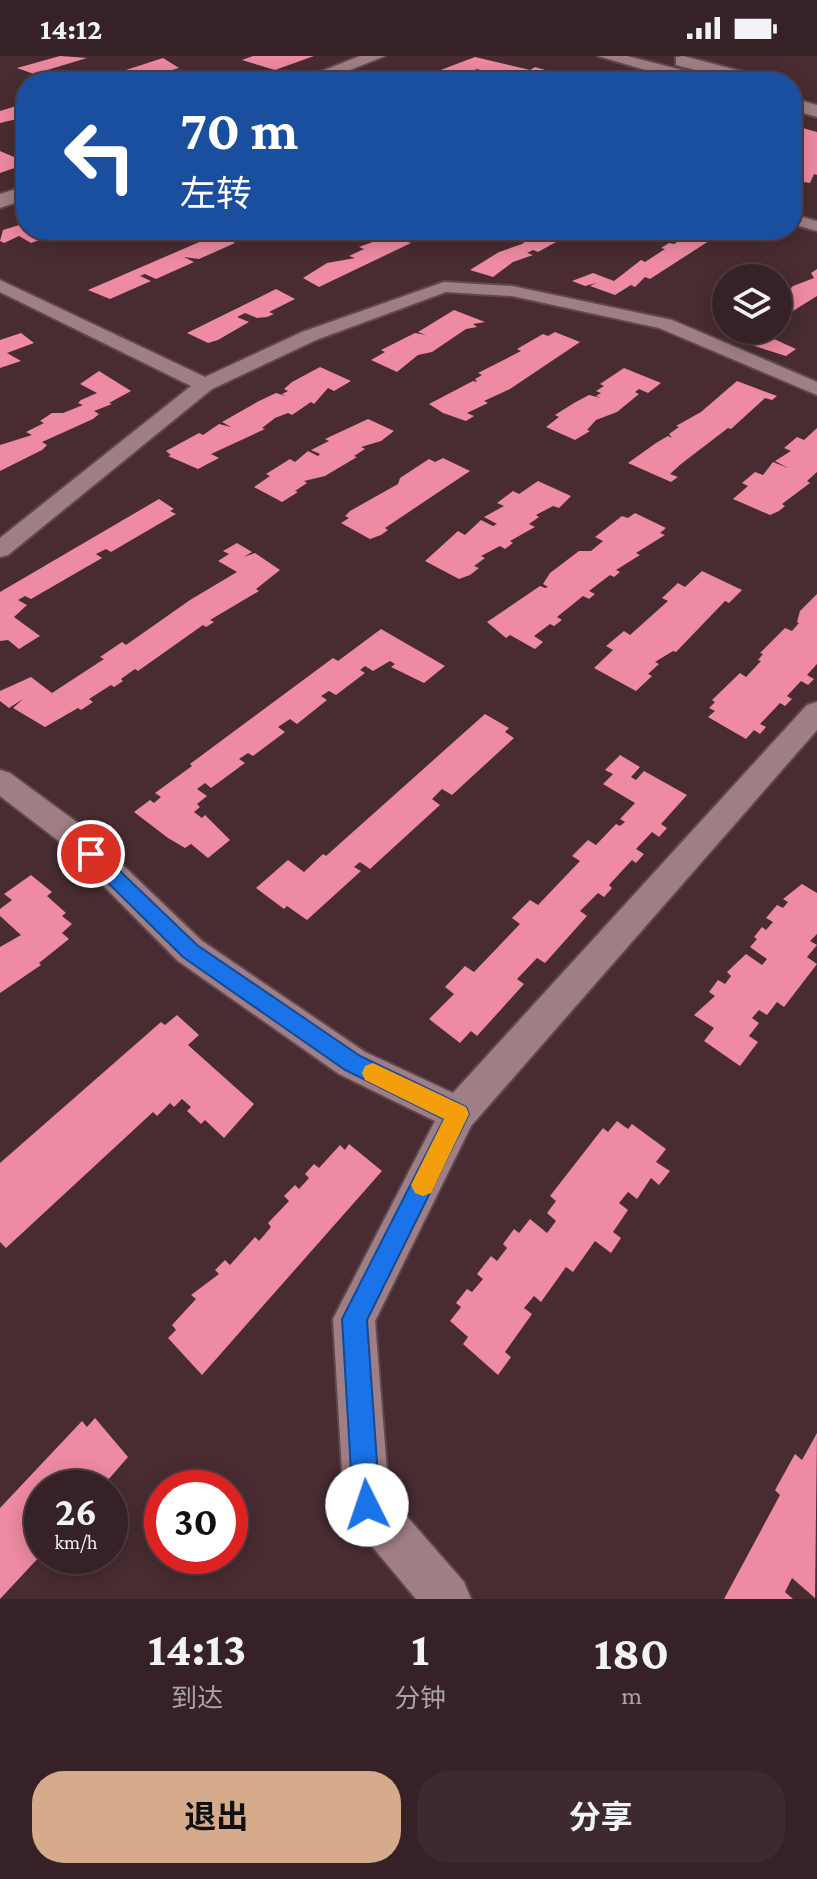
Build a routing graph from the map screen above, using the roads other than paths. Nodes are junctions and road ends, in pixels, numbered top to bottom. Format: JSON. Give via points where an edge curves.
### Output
{"nodes":[{"id":1,"x":376,"y":56,"type":"edge"},
{"id":2,"x":400,"y":56,"type":"edge"},
{"id":3,"x":607,"y":56,"type":"edge"},
{"id":4,"x":663,"y":56,"type":"edge"},
{"id":5,"x":331,"y":72,"type":"edge"},
{"id":6,"x":356,"y":72,"type":"edge"},
{"id":7,"x":669,"y":72,"type":"edge"},
{"id":8,"x":724,"y":72,"type":"edge"},
{"id":9,"x":0,"y":285,"type":"edge"},
{"id":10,"x":205,"y":385,"type":"junction"},
{"id":11,"x":817,"y":389,"type":"edge"},
{"id":12,"x":0,"y":550,"type":"edge"},
{"id":13,"x":817,"y":712,"type":"edge"},
{"id":14,"x":0,"y":781,"type":"edge"},
{"id":15,"x":458,"y":1114,"type":"junction"},
{"id":16,"x":447,"y":1599,"type":"edge"}],
"edges":[{"from":1,"to":5,"type":"main road"},
{"from":2,"to":6,"type":"main road"},
{"from":3,"to":7,"type":"main road"},
{"from":4,"to":8,"type":"main road"},
{"from":9,"to":10,"type":"street"},
{"from":10,"to":11,"type":"street","via":[[309,336],[444,287],[512,291],[665,324]]},
{"from":10,"to":12,"type":"street"},
{"from":13,"to":15,"type":"street"},
{"from":14,"to":15,"type":"street","via":[[71,834],[190,951],[352,1063]]},
{"from":15,"to":16,"type":"street","via":[[354,1319],[367,1505]]}]}
